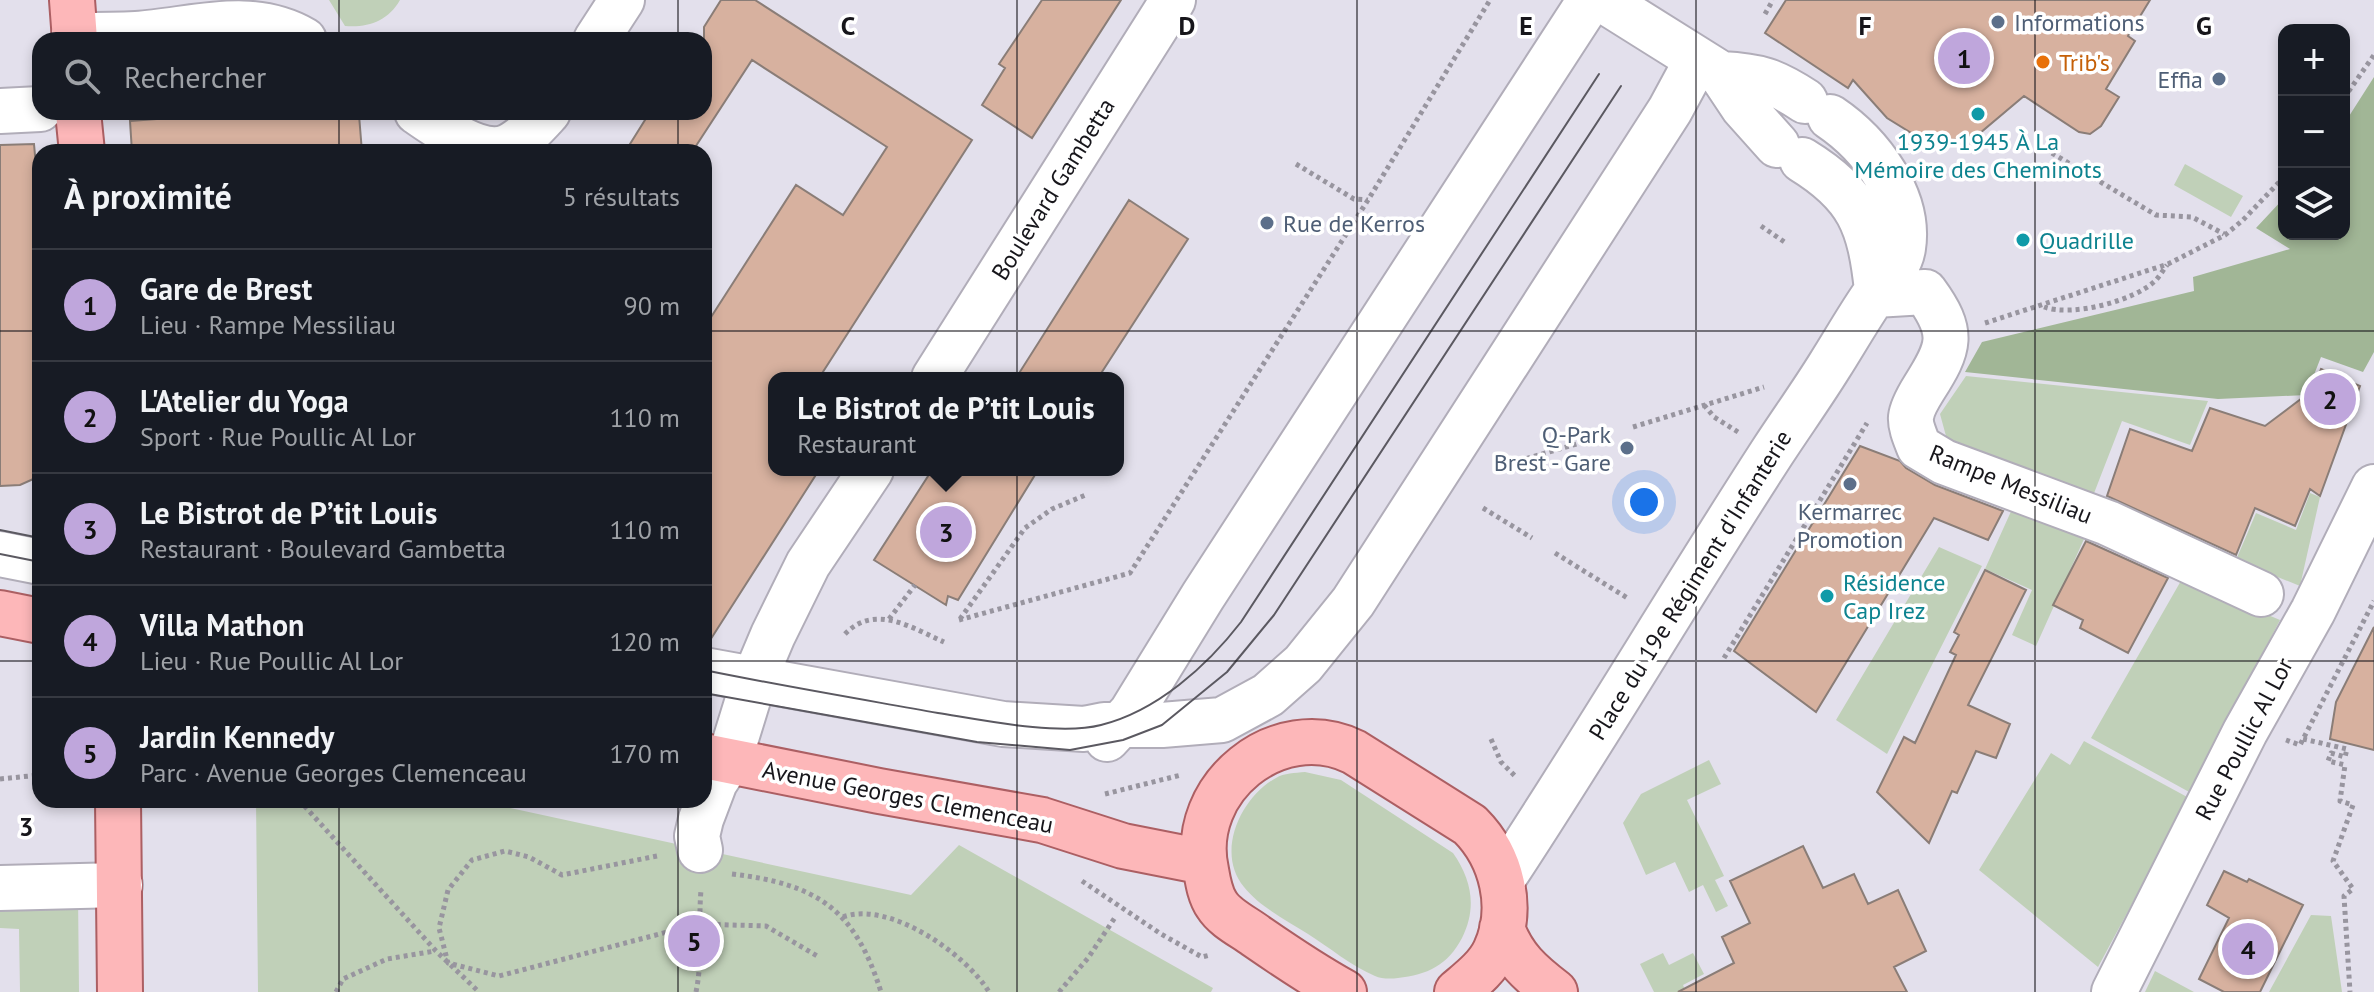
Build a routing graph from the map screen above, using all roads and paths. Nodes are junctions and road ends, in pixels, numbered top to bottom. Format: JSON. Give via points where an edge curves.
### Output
{"nodes":[{"id":1,"x":622,"y":0,"type":"edge"},
{"id":2,"x":1173,"y":0,"type":"edge"},
{"id":3,"x":1490,"y":0,"type":"edge"},
{"id":4,"x":1590,"y":0,"type":"edge"},
{"id":5,"x":1603,"y":0,"type":"edge"},
{"id":6,"x":1773,"y":0,"type":"edge"},
{"id":7,"x":1765,"y":14,"type":"dead end"},
{"id":8,"x":74,"y":25,"type":"edge"},
{"id":9,"x":122,"y":32,"type":"edge"},
{"id":10,"x":153,"y":32,"type":"edge"},
{"id":11,"x":291,"y":32,"type":"edge"},
{"id":12,"x":601,"y":32,"type":"edge"},
{"id":13,"x":2374,"y":55,"type":"edge"},
{"id":14,"x":1709,"y":67,"type":"junction"},
{"id":15,"x":2345,"y":96,"type":"edge"},
{"id":16,"x":32,"y":109,"type":"edge"},
{"id":17,"x":0,"y":111,"type":"edge"},
{"id":18,"x":79,"y":120,"type":"edge"},
{"id":19,"x":429,"y":120,"type":"edge"},
{"id":20,"x":540,"y":120,"type":"edge"},
{"id":21,"x":81,"y":144,"type":"edge"},
{"id":22,"x":475,"y":144,"type":"edge"},
{"id":23,"x":512,"y":144,"type":"edge"},
{"id":24,"x":2045,"y":149,"type":"dead end"},
{"id":25,"x":1296,"y":164,"type":"dead end"},
{"id":26,"x":2278,"y":183,"type":"edge"},
{"id":27,"x":1894,"y":191,"type":"junction"},
{"id":28,"x":1368,"y":200,"type":"junction"},
{"id":29,"x":1863,"y":222,"type":"junction"},
{"id":30,"x":1761,"y":226,"type":"dead end"},
{"id":31,"x":2225,"y":235,"type":"junction"},
{"id":32,"x":1786,"y":243,"type":"dead end"},
{"id":33,"x":2168,"y":264,"type":"junction"},
{"id":34,"x":1876,"y":292,"type":"junction"},
{"id":35,"x":2042,"y":306,"type":"junction"},
{"id":36,"x":1947,"y":335,"type":"junction"},
{"id":37,"x":938,"y":372,"type":"edge"},
{"id":38,"x":1704,"y":405,"type":"dead end"},
{"id":39,"x":1740,"y":433,"type":"dead end"},
{"id":40,"x":1594,"y":439,"type":"dead end"},
{"id":41,"x":1511,"y":463,"type":"dead end"},
{"id":42,"x":867,"y":476,"type":"edge"},
{"id":43,"x":2374,"y":487,"type":"edge"},
{"id":44,"x":1826,"y":488,"type":"dead end"},
{"id":45,"x":1088,"y":494,"type":"dead end"},
{"id":46,"x":1483,"y":508,"type":"dead end"},
{"id":47,"x":0,"y":530,"type":"edge"},
{"id":48,"x":32,"y":536,"type":"edge"},
{"id":49,"x":1532,"y":538,"type":"dead end"},
{"id":50,"x":1555,"y":553,"type":"dead end"},
{"id":51,"x":0,"y":554,"type":"edge"},
{"id":52,"x":32,"y":560,"type":"edge"},
{"id":53,"x":915,"y":585,"type":"dead end"},
{"id":54,"x":2261,"y":594,"type":"dead end"},
{"id":55,"x":1630,"y":600,"type":"dead end"},
{"id":56,"x":2374,"y":601,"type":"edge"},
{"id":57,"x":0,"y":613,"type":"edge"},
{"id":58,"x":32,"y":619,"type":"edge"},
{"id":59,"x":889,"y":619,"type":"junction"},
{"id":60,"x":845,"y":634,"type":"dead end"},
{"id":61,"x":944,"y":642,"type":"dead end"},
{"id":62,"x":1724,"y":658,"type":"dead end"},
{"id":63,"x":712,"y":673,"type":"edge"},
{"id":64,"x":751,"y":690,"type":"junction"},
{"id":65,"x":712,"y":692,"type":"edge"},
{"id":66,"x":1122,"y":726,"type":"junction"},
{"id":67,"x":2283,"y":739,"type":"dead end"},
{"id":68,"x":2303,"y":739,"type":"junction"},
{"id":69,"x":716,"y":759,"type":"edge"},
{"id":70,"x":32,"y":776,"type":"edge"},
{"id":71,"x":0,"y":779,"type":"edge"},
{"id":72,"x":712,"y":790,"type":"edge"},
{"id":73,"x":118,"y":808,"type":"edge"},
{"id":74,"x":306,"y":808,"type":"edge"},
{"id":75,"x":705,"y":808,"type":"edge"},
{"id":76,"x":702,"y":859,"type":"junction"},
{"id":77,"x":1204,"y":862,"type":"junction"},
{"id":78,"x":1502,"y":880,"type":"junction"},
{"id":79,"x":120,"y":885,"type":"junction"},
{"id":80,"x":0,"y":888,"type":"edge"},
{"id":81,"x":1116,"y":916,"type":"dead end"},
{"id":82,"x":843,"y":917,"type":"junction"},
{"id":83,"x":698,"y":924,"type":"junction"},
{"id":84,"x":1502,"y":928,"type":"junction"},
{"id":85,"x":436,"y":951,"type":"junction"},
{"id":86,"x":819,"y":957,"type":"dead end"},
{"id":87,"x":448,"y":963,"type":"junction"},
{"id":88,"x":1320,"y":986,"type":"edge"},
{"id":89,"x":120,"y":992,"type":"edge"},
{"id":90,"x":336,"y":992,"type":"edge"},
{"id":91,"x":479,"y":992,"type":"edge"},
{"id":92,"x":696,"y":992,"type":"edge"},
{"id":93,"x":881,"y":992,"type":"edge"},
{"id":94,"x":989,"y":992,"type":"edge"},
{"id":95,"x":1059,"y":992,"type":"edge"},
{"id":96,"x":1457,"y":992,"type":"edge"},
{"id":97,"x":1555,"y":992,"type":"edge"},
{"id":98,"x":2114,"y":992,"type":"edge"},
{"id":99,"x":2350,"y":992,"type":"edge"}],
"edges":[{"from":1,"to":12,"type":"street"},
{"from":2,"to":37,"type":"street","name":"Boulevard Gambetta"},
{"from":3,"to":28,"type":"path"},
{"from":4,"to":66,"type":"street"},
{"from":5,"to":14,"type":"street","name":"Place du 19e Régiment d'Infanterie"},
{"from":6,"to":7,"type":"path"},
{"from":8,"to":9,"type":"street"},
{"from":10,"to":11,"type":"street","via":[[248,21]]},
{"from":13,"to":15,"type":"path"},
{"from":14,"to":27,"type":"street","name":"Place du 19e Régiment d'Infanterie","via":[[1766,79],[1843,126],[1870,153]]},
{"from":14,"to":29,"type":"street","name":"Place du 19e Régiment d'Infanterie","via":[[1790,153],[1837,184]]},
{"from":14,"to":66,"type":"street","via":[[1670,110],[1353,602],[1303,664],[1268,695],[1222,720]]},
{"from":16,"to":17,"type":"street"},
{"from":18,"to":21,"type":"main road"},
{"from":19,"to":22,"type":"street"},
{"from":20,"to":23,"type":"street"},
{"from":24,"to":31,"type":"path","via":[[2156,215],[2192,217]]},
{"from":25,"to":28,"type":"path","via":[[1354,199]]},
{"from":26,"to":31,"type":"path"},
{"from":27,"to":29,"type":"street"},
{"from":27,"to":34,"type":"street","name":"Place du 19e Régiment d'Infanterie","via":[[1903,223],[1903,251]]},
{"from":28,"to":45,"type":"path","via":[[1130,573],[959,620],[1025,528]]},
{"from":29,"to":34,"type":"street","name":"Place du 19e Régiment d'Infanterie"},
{"from":30,"to":32,"type":"path"},
{"from":31,"to":33,"type":"path"},
{"from":33,"to":35,"type":"path"},
{"from":33,"to":35,"type":"path","via":[[2143,288],[2080,311]]},
{"from":34,"to":36,"type":"street","via":[[1925,292]]},
{"from":34,"to":78,"type":"street","name":"Place du 19e Régiment d'Infanterie"},
{"from":35,"to":36,"type":"path"},
{"from":36,"to":54,"type":"street","name":"Rampe Messiliau","via":[[1943,358],[1910,418],[1919,447],[1944,462],[2108,523]]},
{"from":38,"to":39,"type":"path"},
{"from":40,"to":41,"type":"path"},
{"from":42,"to":64,"type":"street","via":[[808,564]]},
{"from":43,"to":98,"type":"street","name":"Rue Poullic Al Lor"},
{"from":44,"to":62,"type":"path"},
{"from":46,"to":49,"type":"path"},
{"from":47,"to":48,"type":"street"},
{"from":50,"to":55,"type":"path"},
{"from":51,"to":52,"type":"street"},
{"from":53,"to":59,"type":"path"},
{"from":56,"to":68,"type":"path"},
{"from":57,"to":58,"type":"main road"},
{"from":59,"to":60,"type":"path","via":[[867,620]]},
{"from":59,"to":61,"type":"path"},
{"from":63,"to":64,"type":"street"},
{"from":64,"to":65,"type":"street"},
{"from":64,"to":66,"type":"street","via":[[1003,724]]},
{"from":64,"to":69,"type":"street"},
{"from":67,"to":68,"type":"path","via":[[2300,745]]},
{"from":68,"to":99,"type":"path","via":[[2347,749],[2345,757],[2331,753],[2328,761],[2345,765],[2340,801],[2353,805],[2333,861],[2353,889],[2344,896]]},
{"from":69,"to":72,"type":"street"},
{"from":69,"to":77,"type":"main road","name":"Avenue Georges Clemenceau","via":[[1042,820],[1123,846]]},
{"from":70,"to":71,"type":"path"},
{"from":73,"to":79,"type":"main road"},
{"from":74,"to":85,"type":"path"},
{"from":75,"to":76,"type":"street","via":[[697,836]]},
{"from":76,"to":82,"type":"path","via":[[721,873],[789,884]]},
{"from":76,"to":83,"type":"path"},
{"from":76,"to":87,"type":"path","via":[[656,856],[562,875],[505,851],[472,860],[448,890],[439,928]]},
{"from":77,"to":78,"type":"main road","via":[[1206,826],[1223,786],[1268,753],[1320,742],[1354,752],[1470,825],[1485,840]]},
{"from":77,"to":88,"type":"main road","via":[[1218,907]]},
{"from":78,"to":84,"type":"main road"},
{"from":79,"to":80,"type":"street"},
{"from":79,"to":89,"type":"main road"},
{"from":81,"to":95,"type":"path"},
{"from":82,"to":93,"type":"path","via":[[868,956]]},
{"from":82,"to":94,"type":"path","via":[[876,915],[925,934],[962,960]]},
{"from":83,"to":86,"type":"path","via":[[766,926]]},
{"from":83,"to":87,"type":"path","via":[[499,976]]},
{"from":83,"to":92,"type":"path","via":[[702,964]]},
{"from":84,"to":96,"type":"main road","via":[[1482,970]]},
{"from":84,"to":97,"type":"main road","via":[[1516,958]]},
{"from":85,"to":87,"type":"path"},
{"from":85,"to":90,"type":"path","via":[[387,959],[343,979]]},
{"from":87,"to":91,"type":"path"}]}
